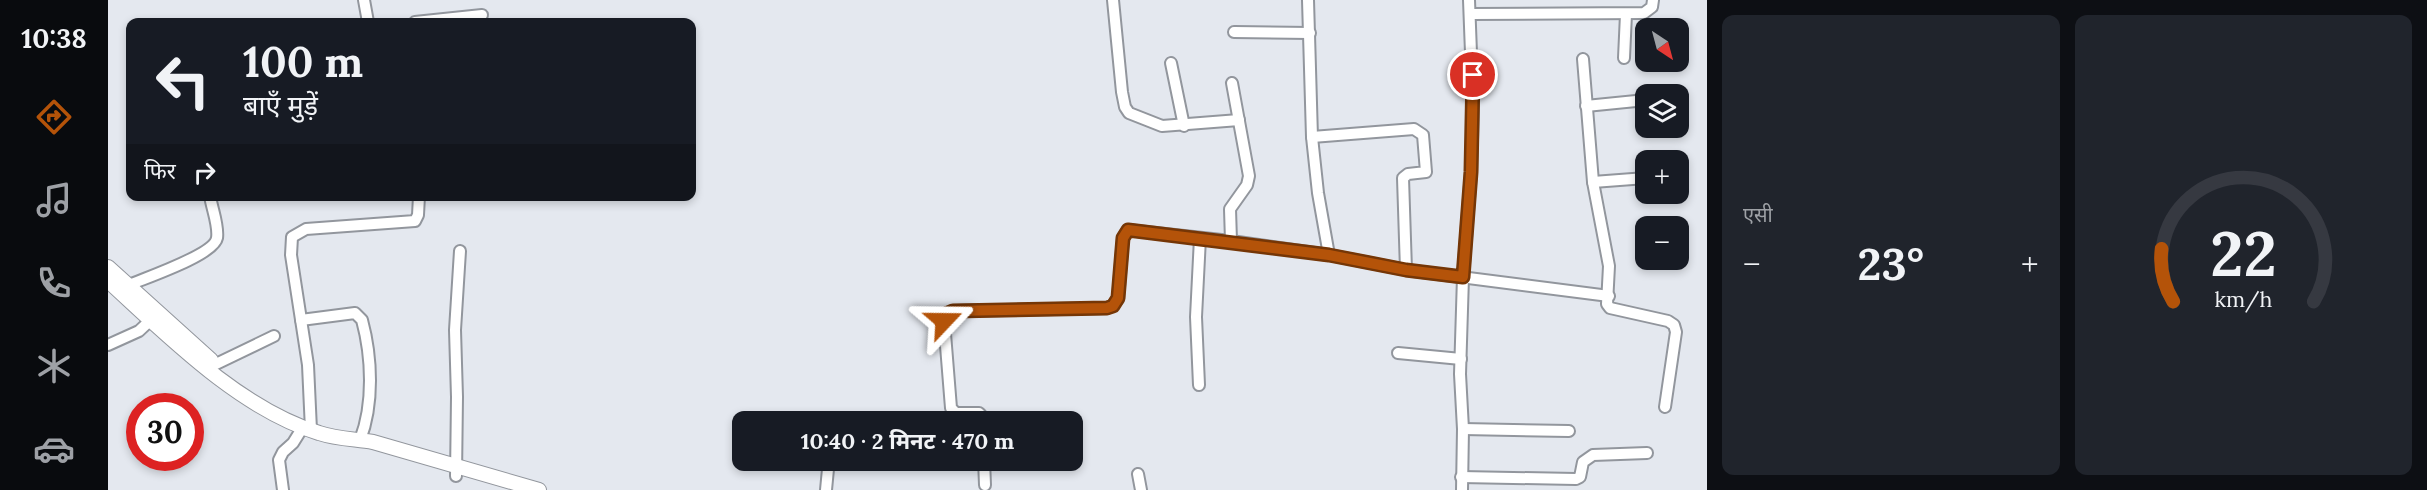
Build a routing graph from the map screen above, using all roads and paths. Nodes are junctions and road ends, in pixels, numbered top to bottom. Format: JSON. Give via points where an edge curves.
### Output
{"nodes":[{"id":1,"x":364,"y":0,"type":"edge"},
{"id":2,"x":1113,"y":0,"type":"edge"},
{"id":3,"x":1308,"y":0,"type":"edge"},
{"id":4,"x":1469,"y":0,"type":"edge"},
{"id":5,"x":1653,"y":0,"type":"edge"},
{"id":6,"x":1470,"y":14,"type":"junction"},
{"id":7,"x":1626,"y":14,"type":"junction"},
{"id":8,"x":482,"y":15,"type":"dead end"},
{"id":9,"x":367,"y":18,"type":"edge"},
{"id":10,"x":453,"y":18,"type":"edge"},
{"id":11,"x":1234,"y":32,"type":"dead end"},
{"id":12,"x":1310,"y":33,"type":"junction"},
{"id":13,"x":1624,"y":58,"type":"dead end"},
{"id":14,"x":1583,"y":59,"type":"dead end"},
{"id":15,"x":1171,"y":63,"type":"dead end"},
{"id":16,"x":1232,"y":83,"type":"dead end"},
{"id":17,"x":1635,"y":101,"type":"edge"},
{"id":18,"x":1586,"y":106,"type":"junction"},
{"id":19,"x":1239,"y":120,"type":"junction"},
{"id":20,"x":1184,"y":126,"type":"junction"},
{"id":21,"x":1312,"y":137,"type":"junction"},
{"id":22,"x":1635,"y":179,"type":"edge"},
{"id":23,"x":1593,"y":182,"type":"junction"},
{"id":24,"x":211,"y":201,"type":"edge"},
{"id":25,"x":419,"y":201,"type":"edge"},
{"id":26,"x":1200,"y":238,"type":"junction"},
{"id":27,"x":1231,"y":241,"type":"junction"},
{"id":28,"x":460,"y":250,"type":"dead end"},
{"id":29,"x":1329,"y":255,"type":"junction"},
{"id":30,"x":108,"y":267,"type":"edge"},
{"id":31,"x":1406,"y":270,"type":"junction"},
{"id":32,"x":1463,"y":277,"type":"junction"},
{"id":33,"x":108,"y":280,"type":"edge"},
{"id":34,"x":129,"y":285,"type":"junction"},
{"id":35,"x":1609,"y":296,"type":"junction"},
{"id":36,"x":155,"y":316,"type":"junction"},
{"id":37,"x":301,"y":320,"type":"junction"},
{"id":38,"x":274,"y":336,"type":"dead end"},
{"id":39,"x":108,"y":345,"type":"edge"},
{"id":40,"x":1398,"y":353,"type":"dead end"},
{"id":41,"x":1461,"y":359,"type":"junction"},
{"id":42,"x":216,"y":364,"type":"junction"},
{"id":43,"x":1200,"y":385,"type":"dead end"},
{"id":44,"x":252,"y":399,"type":"junction"},
{"id":45,"x":1665,"y":407,"type":"dead end"},
{"id":46,"x":954,"y":411,"type":"edge"},
{"id":47,"x":307,"y":429,"type":"junction"},
{"id":48,"x":1463,"y":429,"type":"junction"},
{"id":49,"x":1569,"y":431,"type":"dead end"},
{"id":50,"x":354,"y":440,"type":"junction"},
{"id":51,"x":1647,"y":453,"type":"dead end"},
{"id":52,"x":457,"y":471,"type":"junction"},
{"id":53,"x":828,"y":471,"type":"edge"},
{"id":54,"x":984,"y":471,"type":"edge"},
{"id":55,"x":1138,"y":474,"type":"dead end"},
{"id":56,"x":1461,"y":477,"type":"junction"},
{"id":57,"x":985,"y":485,"type":"dead end"},
{"id":58,"x":283,"y":490,"type":"edge"},
{"id":59,"x":504,"y":490,"type":"edge"},
{"id":60,"x":539,"y":490,"type":"edge"},
{"id":61,"x":826,"y":490,"type":"edge"},
{"id":62,"x":1141,"y":490,"type":"edge"},
{"id":63,"x":1462,"y":490,"type":"edge"}],
"edges":[{"from":1,"to":9,"type":"street"},
{"from":2,"to":20,"type":"street","via":[[1126,110],[1162,126]]},
{"from":3,"to":12,"type":"street"},
{"from":4,"to":6,"type":"street"},
{"from":5,"to":7,"type":"street","via":[[1648,12]]},
{"from":6,"to":7,"type":"street"},
{"from":6,"to":32,"type":"street","via":[[1473,129]]},
{"from":7,"to":13,"type":"street"},
{"from":8,"to":10,"type":"street"},
{"from":11,"to":12,"type":"street"},
{"from":12,"to":21,"type":"street"},
{"from":14,"to":18,"type":"street"},
{"from":15,"to":20,"type":"street"},
{"from":16,"to":19,"type":"street"},
{"from":17,"to":18,"type":"street"},
{"from":18,"to":23,"type":"street"},
{"from":19,"to":20,"type":"street"},
{"from":19,"to":27,"type":"street","via":[[1249,179],[1230,209]]},
{"from":21,"to":29,"type":"street"},
{"from":21,"to":31,"type":"street","via":[[1414,129],[1423,135],[1426,172],[1403,178]]},
{"from":22,"to":23,"type":"street"},
{"from":23,"to":35,"type":"street","via":[[1608,252]]},
{"from":24,"to":34,"type":"street","via":[[217,239],[211,248]]},
{"from":25,"to":37,"type":"street","via":[[415,221],[306,229],[292,237]]},
{"from":26,"to":27,"type":"street"},
{"from":26,"to":43,"type":"street","via":[[1196,317]]},
{"from":26,"to":46,"type":"street","via":[[1128,230],[1123,238],[1118,298],[1107,308],[1026,308],[946,314]]},
{"from":27,"to":29,"type":"street"},
{"from":28,"to":52,"type":"street","via":[[454,330]]},
{"from":29,"to":31,"type":"street"},
{"from":30,"to":34,"type":"street"},
{"from":31,"to":32,"type":"street"},
{"from":32,"to":35,"type":"street"},
{"from":32,"to":41,"type":"street"},
{"from":33,"to":36,"type":"street"},
{"from":34,"to":36,"type":"street"},
{"from":35,"to":45,"type":"street","via":[[1610,308],[1668,321],[1676,329]]},
{"from":36,"to":39,"type":"street","via":[[139,331]]},
{"from":36,"to":42,"type":"street"},
{"from":36,"to":44,"type":"street","via":[[230,388]]},
{"from":37,"to":47,"type":"street","via":[[310,389]]},
{"from":37,"to":50,"type":"street","via":[[354,314],[362,320],[370,390],[366,424]]},
{"from":38,"to":42,"type":"street"},
{"from":40,"to":41,"type":"street"},
{"from":41,"to":48,"type":"street"},
{"from":42,"to":44,"type":"street"},
{"from":44,"to":47,"type":"street"},
{"from":47,"to":50,"type":"street"},
{"from":47,"to":58,"type":"street","via":[[279,460]]},
{"from":48,"to":49,"type":"street"},
{"from":48,"to":56,"type":"street"},
{"from":50,"to":52,"type":"street","via":[[371,451]]},
{"from":51,"to":56,"type":"street","via":[[1593,455],[1583,462],[1576,479]]},
{"from":52,"to":59,"type":"street"},
{"from":52,"to":60,"type":"street"},
{"from":53,"to":61,"type":"street"},
{"from":54,"to":57,"type":"street"},
{"from":55,"to":62,"type":"street"},
{"from":56,"to":63,"type":"street"}]}
